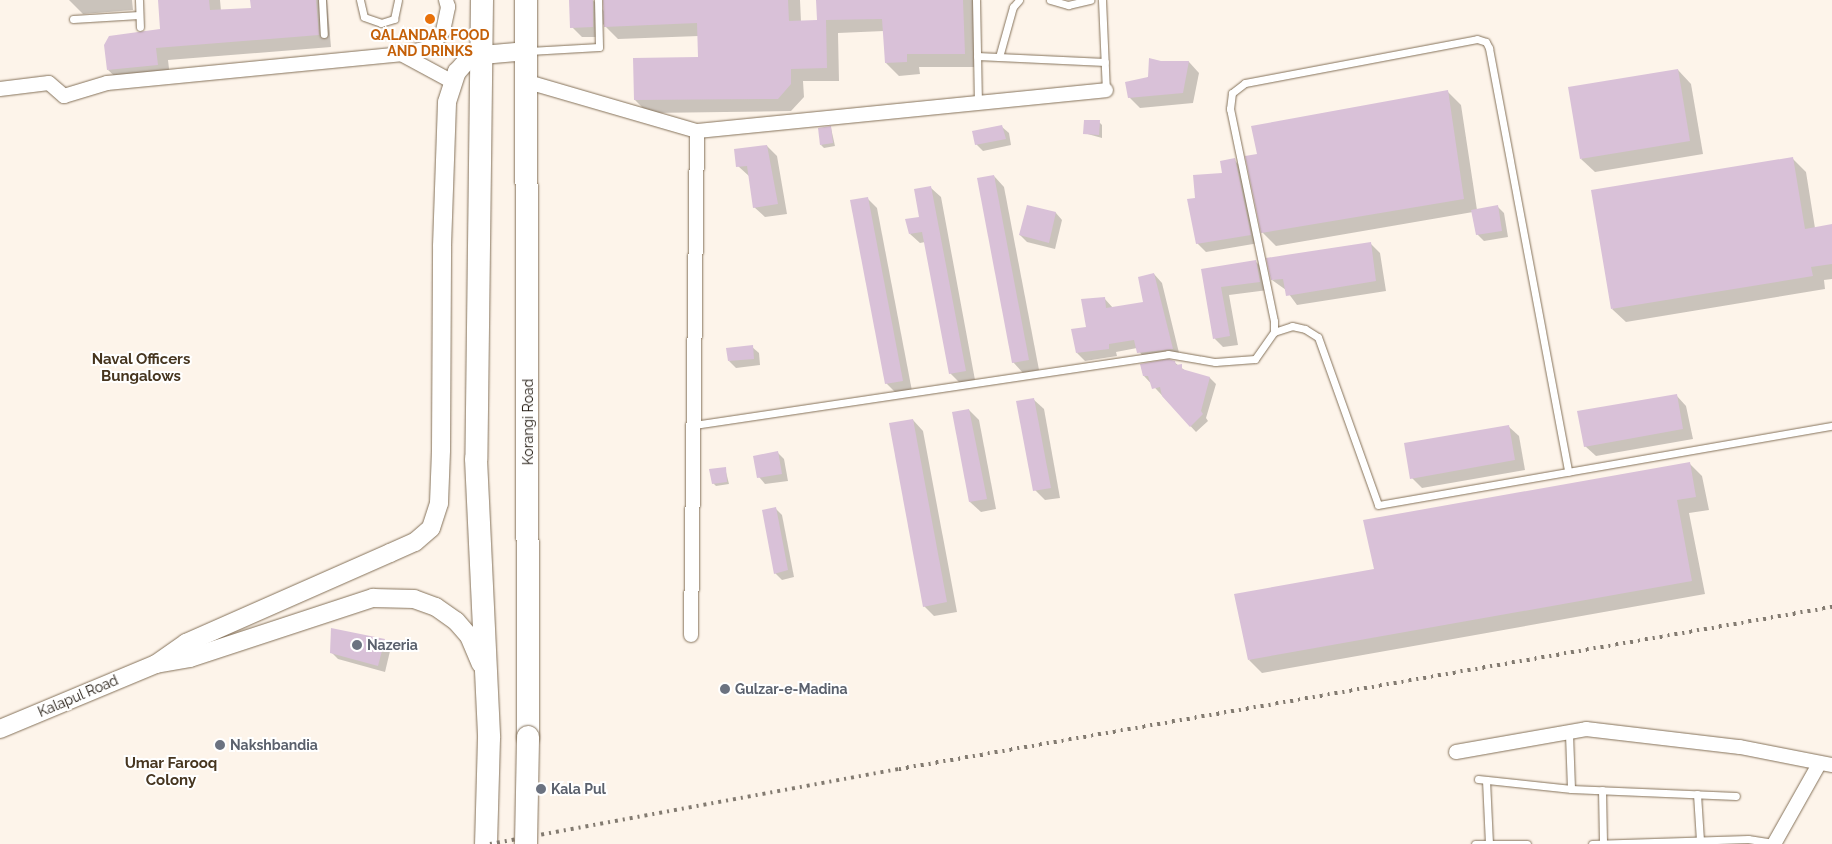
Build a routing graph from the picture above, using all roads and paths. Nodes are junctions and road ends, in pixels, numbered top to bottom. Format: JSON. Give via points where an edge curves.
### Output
{"nodes":[{"id":1,"x":139,"y":0,"type":"edge"},
{"id":2,"x":322,"y":0,"type":"edge"},
{"id":3,"x":360,"y":0,"type":"edge"},
{"id":4,"x":398,"y":0,"type":"edge"},
{"id":5,"x":446,"y":0,"type":"edge"},
{"id":6,"x":482,"y":0,"type":"edge"},
{"id":7,"x":526,"y":0,"type":"edge"},
{"id":8,"x":598,"y":0,"type":"edge"},
{"id":9,"x":976,"y":0,"type":"edge"},
{"id":10,"x":1019,"y":0,"type":"edge"},
{"id":11,"x":1050,"y":0,"type":"edge"},
{"id":12,"x":1090,"y":0,"type":"edge"},
{"id":13,"x":1102,"y":0,"type":"edge"},
{"id":14,"x":139,"y":15,"type":"junction"},
{"id":15,"x":73,"y":19,"type":"dead end"},
{"id":16,"x":140,"y":27,"type":"dead end"},
{"id":17,"x":324,"y":34,"type":"dead end"},
{"id":18,"x":527,"y":51,"type":"junction"},
{"id":19,"x":481,"y":53,"type":"junction"},
{"id":20,"x":401,"y":54,"type":"junction"},
{"id":21,"x":977,"y":56,"type":"junction"},
{"id":22,"x":999,"y":57,"type":"junction"},
{"id":23,"x":1105,"y":62,"type":"junction"},
{"id":24,"x":453,"y":82,"type":"junction"},
{"id":25,"x":528,"y":82,"type":"junction"},
{"id":26,"x":0,"y":89,"type":"edge"},
{"id":27,"x":1106,"y":90,"type":"joint"},
{"id":28,"x":978,"y":103,"type":"junction"},
{"id":29,"x":697,"y":132,"type":"junction"},
{"id":30,"x":1274,"y":332,"type":"junction"},
{"id":31,"x":694,"y":426,"type":"junction"},
{"id":32,"x":1832,"y":426,"type":"edge"},
{"id":33,"x":1568,"y":472,"type":"junction"},
{"id":34,"x":691,"y":635,"type":"dead end"},
{"id":35,"x":156,"y":664,"type":"junction"},
{"id":36,"x":487,"y":689,"type":"junction"},
{"id":37,"x":0,"y":729,"type":"edge"},
{"id":38,"x":1569,"y":734,"type":"junction"},
{"id":39,"x":1456,"y":752,"type":"dead end"},
{"id":40,"x":1825,"y":765,"type":"edge"},
{"id":41,"x":1478,"y":779,"type":"dead end"},
{"id":42,"x":1486,"y":780,"type":"junction"},
{"id":43,"x":1572,"y":789,"type":"junction"},
{"id":44,"x":1602,"y":790,"type":"junction"},
{"id":45,"x":1696,"y":794,"type":"junction"},
{"id":46,"x":1736,"y":796,"type":"dead end"},
{"id":47,"x":1700,"y":841,"type":"junction"},
{"id":48,"x":1489,"y":843,"type":"edge"},
{"id":49,"x":1502,"y":843,"type":"edge"},
{"id":50,"x":486,"y":844,"type":"edge"},
{"id":51,"x":526,"y":844,"type":"edge"},
{"id":52,"x":1475,"y":844,"type":"edge"},
{"id":53,"x":1526,"y":844,"type":"edge"},
{"id":54,"x":1592,"y":844,"type":"edge"},
{"id":55,"x":1603,"y":844,"type":"edge"},
{"id":56,"x":1774,"y":844,"type":"edge"}],
"edges":[{"from":1,"to":14,"type":"lane"},
{"from":2,"to":17,"type":"lane"},
{"from":3,"to":4,"type":"lane","via":[[364,17],[381,23],[394,19]]},
{"from":5,"to":20,"type":"street","via":[[448,7],[443,32],[436,41],[428,48]]},
{"from":6,"to":19,"type":"main road"},
{"from":7,"to":18,"type":"main road","name":"Korangi Road"},
{"from":8,"to":18,"type":"lane","via":[[599,47]]},
{"from":9,"to":21,"type":"lane"},
{"from":10,"to":22,"type":"lane","via":[[1013,7]]},
{"from":11,"to":12,"type":"lane","via":[[1068,5]]},
{"from":13,"to":23,"type":"lane"},
{"from":14,"to":15,"type":"lane"},
{"from":14,"to":16,"type":"lane"},
{"from":18,"to":19,"type":"street"},
{"from":18,"to":25,"type":"main road","name":"Korangi Road"},
{"from":19,"to":24,"type":"street","via":[[471,56],[462,65]]},
{"from":19,"to":36,"type":"main road","via":[[476,459]]},
{"from":20,"to":24,"type":"street"},
{"from":20,"to":26,"type":"street","via":[[107,83],[64,96],[49,83]]},
{"from":21,"to":22,"type":"lane"},
{"from":21,"to":28,"type":"lane"},
{"from":22,"to":23,"type":"lane"},
{"from":23,"to":27,"type":"lane"},
{"from":24,"to":35,"type":"street","via":[[448,102],[442,246],[442,450],[435,520],[426,534],[415,542],[186,643]]},
{"from":25,"to":29,"type":"street"},
{"from":25,"to":51,"type":"main road","name":"Korangi Road","bridge":true},
{"from":27,"to":28,"type":"street"},
{"from":28,"to":29,"type":"street"},
{"from":29,"to":31,"type":"street"},
{"from":30,"to":31,"type":"lane","via":[[1255,359],[1215,362],[1168,354]]},
{"from":30,"to":33,"type":"lane","via":[[1292,326],[1318,337],[1378,505]]},
{"from":30,"to":33,"type":"lane","via":[[1230,109],[1232,93],[1245,83],[1477,39],[1486,42],[1490,48]]},
{"from":31,"to":34,"type":"street"},
{"from":32,"to":33,"type":"lane"},
{"from":35,"to":36,"type":"street","via":[[190,658],[356,602],[386,597],[421,602],[456,620],[478,652]]},
{"from":35,"to":37,"type":"street","name":"Kalapul Road"},
{"from":36,"to":50,"type":"main road"},
{"from":38,"to":39,"type":"street"},
{"from":38,"to":40,"type":"street","via":[[1586,729],[1722,745]]},
{"from":38,"to":43,"type":"lane"},
{"from":40,"to":56,"type":"street"},
{"from":41,"to":42,"type":"lane"},
{"from":42,"to":43,"type":"lane"},
{"from":42,"to":48,"type":"lane"},
{"from":43,"to":44,"type":"lane"},
{"from":44,"to":45,"type":"lane"},
{"from":44,"to":55,"type":"lane"},
{"from":45,"to":46,"type":"lane"},
{"from":45,"to":47,"type":"lane"},
{"from":47,"to":55,"type":"lane"},
{"from":47,"to":56,"type":"lane","via":[[1748,839]]},
{"from":48,"to":49,"type":"lane"},
{"from":48,"to":52,"type":"lane"},
{"from":49,"to":53,"type":"lane"},
{"from":54,"to":55,"type":"lane"}]}
